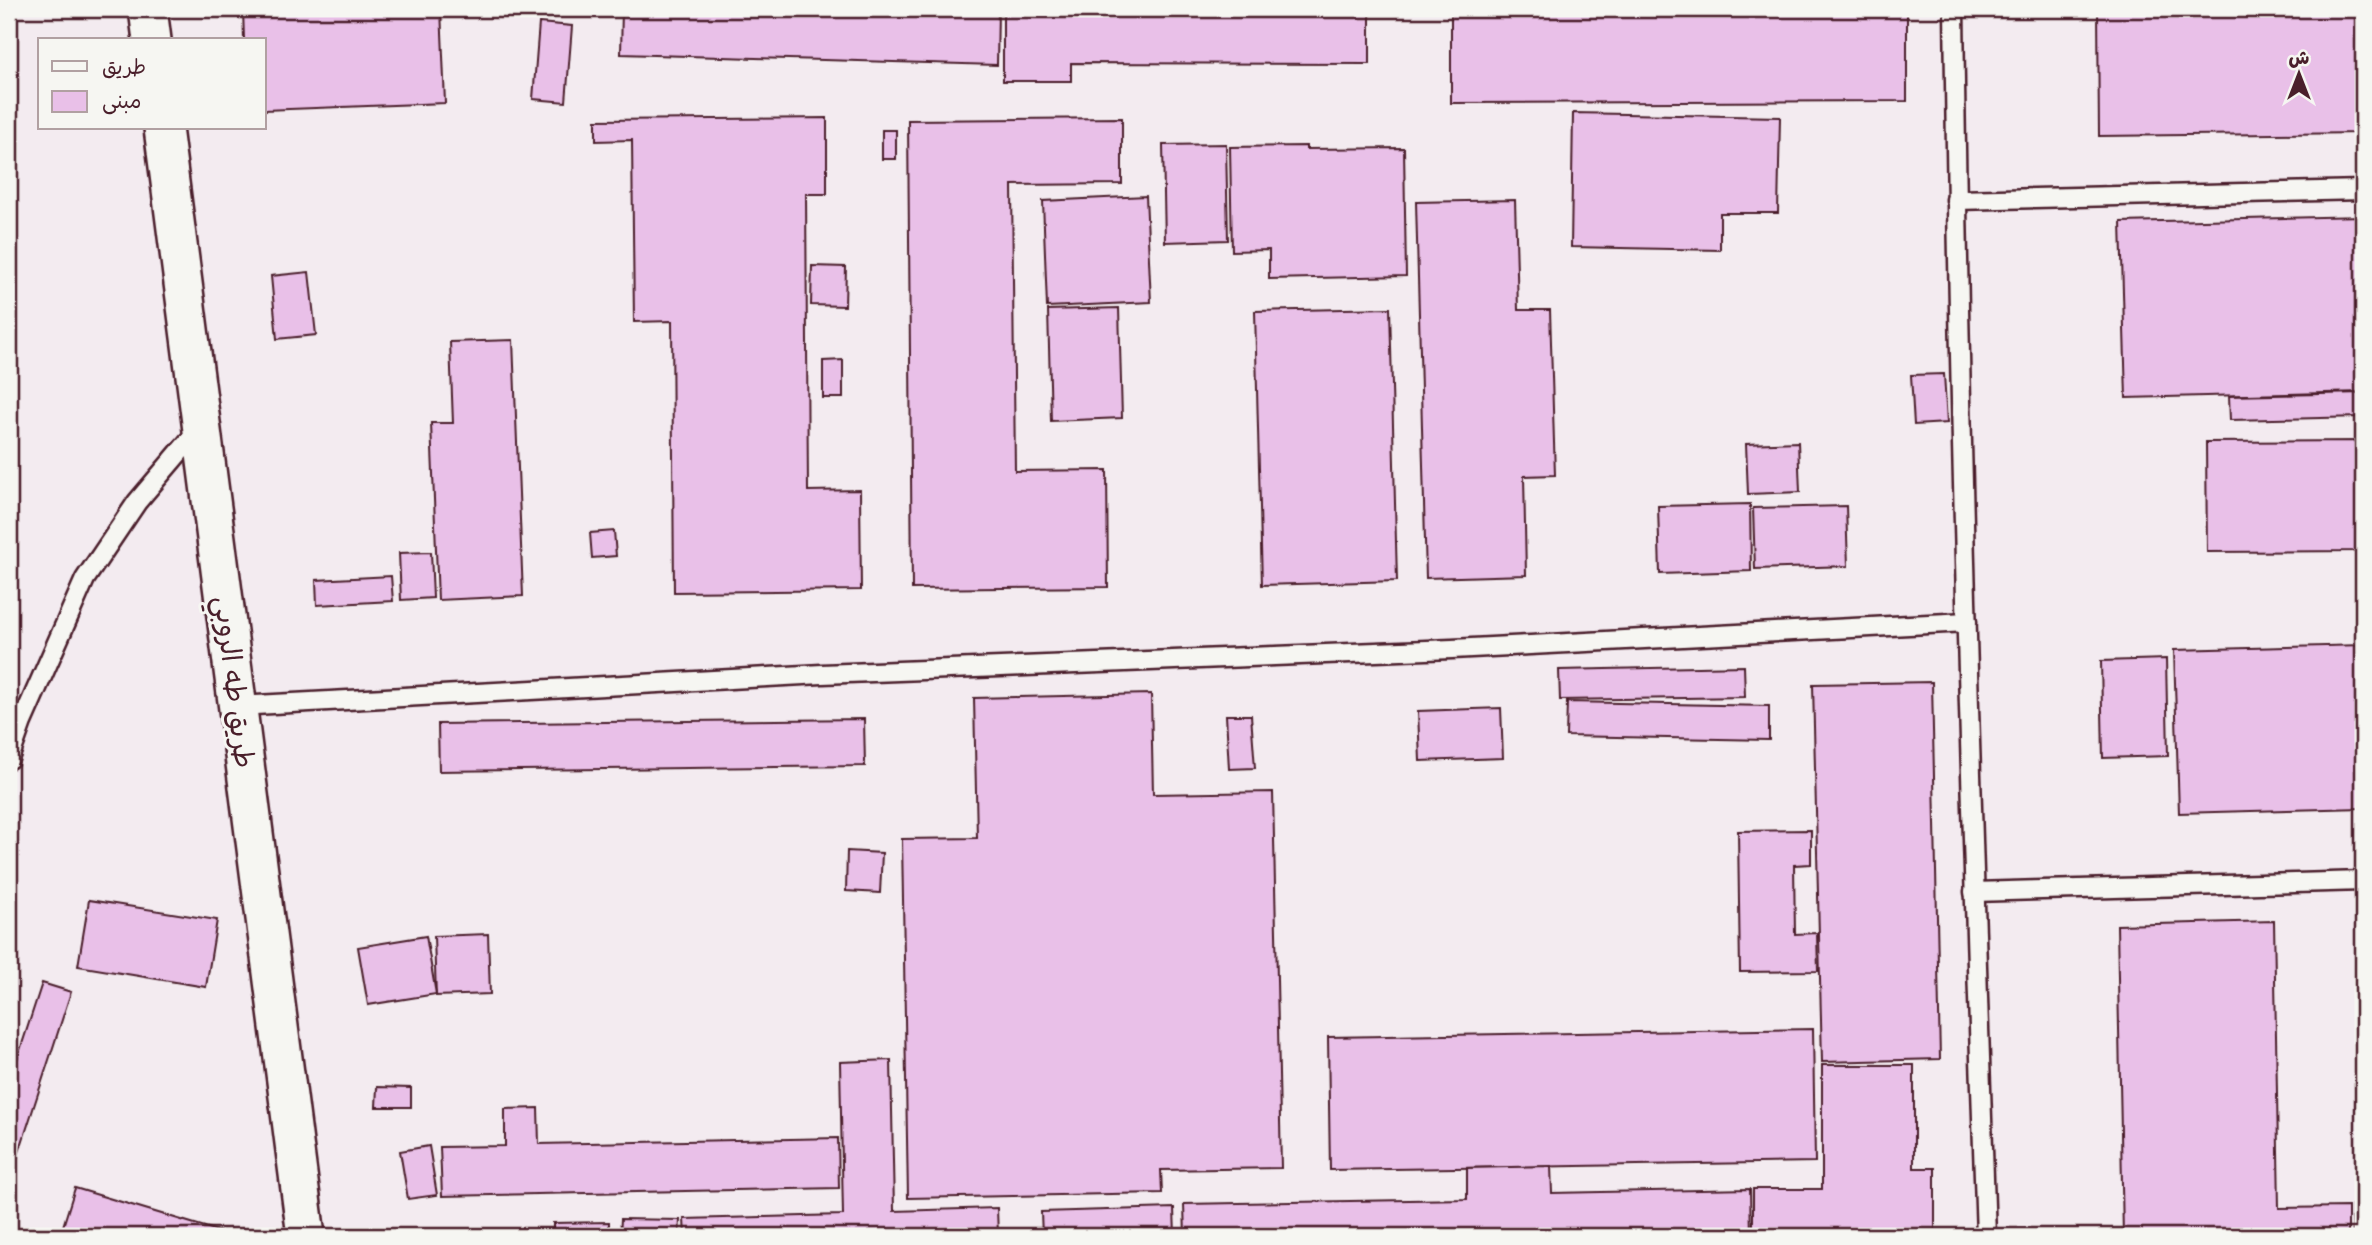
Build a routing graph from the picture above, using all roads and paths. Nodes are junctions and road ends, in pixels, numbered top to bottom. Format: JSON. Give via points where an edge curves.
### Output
{"nodes":[{"id":1,"x":148,"y":9,"type":"edge"},
{"id":2,"x":1954,"y":9,"type":"edge"},
{"id":3,"x":152,"y":38,"type":"edge"},
{"id":4,"x":163,"y":130,"type":"edge"},
{"id":5,"x":2363,"y":190,"type":"edge"},
{"id":6,"x":1956,"y":200,"type":"junction"},
{"id":7,"x":203,"y":425,"type":"junction"},
{"id":8,"x":1967,"y":622,"type":"junction"},
{"id":9,"x":238,"y":706,"type":"junction"},
{"id":10,"x":9,"y":760,"type":"edge"},
{"id":11,"x":2363,"y":881,"type":"edge"},
{"id":12,"x":1974,"y":892,"type":"junction"},
{"id":13,"x":306,"y":1236,"type":"edge"},
{"id":14,"x":1986,"y":1236,"type":"edge"}],
"edges":[{"from":1,"to":3,"type":"street"},
{"from":2,"to":6,"type":"lane"},
{"from":4,"to":7,"type":"street","name":"طريق طه الروبي"},
{"from":5,"to":6,"type":"lane"},
{"from":6,"to":8,"type":"lane"},
{"from":7,"to":9,"type":"street","name":"طريق طه الروبي"},
{"from":7,"to":10,"type":"lane","via":[[137,502],[85,579]]},
{"from":8,"to":9,"type":"lane","via":[[1438,650],[822,674]]},
{"from":8,"to":12,"type":"lane"},
{"from":9,"to":13,"type":"street","name":"طريق طه الروبي"},
{"from":11,"to":12,"type":"lane"},
{"from":12,"to":14,"type":"lane"}]}
